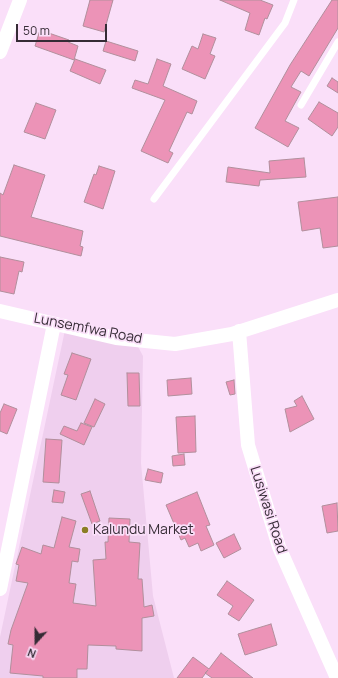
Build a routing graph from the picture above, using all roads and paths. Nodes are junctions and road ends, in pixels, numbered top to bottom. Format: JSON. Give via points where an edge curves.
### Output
{"nodes":[{"id":1,"x":20,"y":0,"type":"edge"},
{"id":2,"x":294,"y":0,"type":"edge"},
{"id":3,"x":4,"y":33,"type":"edge"},
{"id":4,"x":338,"y":42,"type":"edge"},
{"id":5,"x":0,"y":52,"type":"edge"},
{"id":6,"x":301,"y":105,"type":"dead end"},
{"id":7,"x":154,"y":199,"type":"dead end"},
{"id":8,"x":338,"y":300,"type":"edge"},
{"id":9,"x":0,"y":311,"type":"edge"},
{"id":10,"x":54,"y":324,"type":"junction"},
{"id":11,"x":239,"y":331,"type":"junction"},
{"id":12,"x":0,"y":589,"type":"edge"},
{"id":13,"x":337,"y":678,"type":"edge"}],
"edges":[{"from":1,"to":3,"type":"street"},
{"from":2,"to":7,"type":"lane","via":[[285,23]]},
{"from":3,"to":5,"type":"street"},
{"from":4,"to":6,"type":"lane"},
{"from":8,"to":11,"type":"street","name":"Lunsemfwa Road"},
{"from":9,"to":10,"type":"street","name":"Lunsemfwa Road"},
{"from":10,"to":11,"type":"street","name":"Lunsemfwa Road","via":[[116,338],[175,344]]},
{"from":10,"to":12,"type":"street"},
{"from":11,"to":13,"type":"street","name":"Lusiwasi Road","via":[[248,445],[279,547]]}]}
